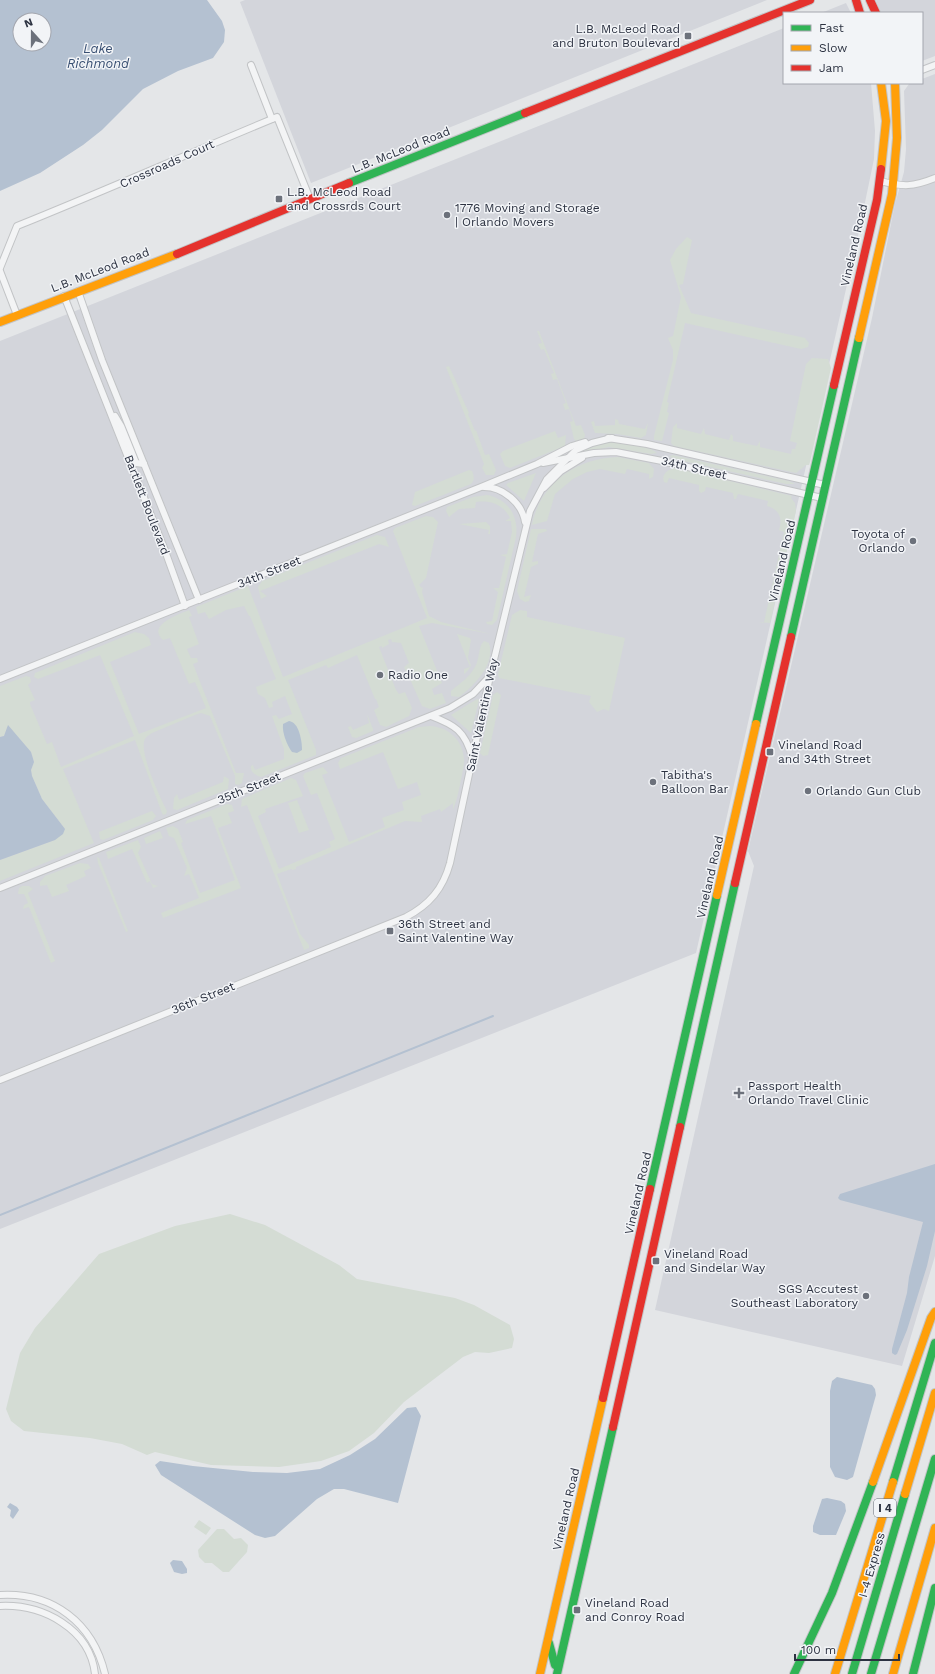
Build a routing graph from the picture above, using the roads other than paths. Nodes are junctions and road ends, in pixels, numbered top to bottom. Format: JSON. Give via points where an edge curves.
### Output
{"nodes":[{"id":1,"x":810,"y":0,"type":"edge"},
{"id":2,"x":856,"y":0,"type":"edge"},
{"id":3,"x":870,"y":0,"type":"edge"},
{"id":4,"x":860,"y":12,"type":"edge"},
{"id":5,"x":876,"y":12,"type":"edge"},
{"id":6,"x":251,"y":65,"type":"dead end"},
{"id":7,"x":935,"y":65,"type":"edge"},
{"id":8,"x":923,"y":70,"type":"edge"},
{"id":9,"x":881,"y":84,"type":"edge"},
{"id":10,"x":894,"y":84,"type":"edge"},
{"id":11,"x":272,"y":120,"type":"junction"},
{"id":12,"x":935,"y":178,"type":"edge"},
{"id":13,"x":880,"y":181,"type":"junction"},
{"id":14,"x":893,"y":184,"type":"junction"},
{"id":15,"x":310,"y":199,"type":"junction"},
{"id":16,"x":0,"y":268,"type":"edge"},
{"id":17,"x":0,"y":271,"type":"edge"},
{"id":18,"x":78,"y":291,"type":"junction"},
{"id":19,"x":64,"y":296,"type":"junction"},
{"id":20,"x":17,"y":315,"type":"junction"},
{"id":21,"x":0,"y":322,"type":"edge"},
{"id":22,"x":107,"y":404,"type":"junction"},
{"id":23,"x":612,"y":438,"type":"junction"},
{"id":24,"x":585,"y":456,"type":"junction"},
{"id":25,"x":565,"y":460,"type":"junction"},
{"id":26,"x":144,"y":464,"type":"junction"},
{"id":27,"x":537,"y":464,"type":"junction"},
{"id":28,"x":547,"y":479,"type":"joint"},
{"id":29,"x":811,"y":482,"type":"junction"},
{"id":30,"x":825,"y":485,"type":"junction"},
{"id":31,"x":481,"y":487,"type":"junction"},
{"id":32,"x":809,"y":494,"type":"junction"},
{"id":33,"x":535,"y":498,"type":"junction"},
{"id":34,"x":822,"y":498,"type":"junction"},
{"id":35,"x":525,"y":526,"type":"junction"},
{"id":36,"x":199,"y":600,"type":"junction"},
{"id":37,"x":185,"y":606,"type":"junction"},
{"id":38,"x":777,"y":634,"type":"junction"},
{"id":39,"x":790,"y":637,"type":"junction"},
{"id":40,"x":490,"y":676,"type":"junction"},
{"id":41,"x":0,"y":679,"type":"edge"},
{"id":42,"x":431,"y":716,"type":"junction"},
{"id":43,"x":758,"y":716,"type":"junction"},
{"id":44,"x":772,"y":719,"type":"junction"},
{"id":45,"x":472,"y":759,"type":"junction"},
{"id":46,"x":731,"y":834,"type":"junction"},
{"id":47,"x":746,"y":836,"type":"junction"},
{"id":48,"x":0,"y":888,"type":"edge"},
{"id":49,"x":406,"y":917,"type":"joint"},
{"id":50,"x":0,"y":1080,"type":"edge"},
{"id":51,"x":674,"y":1089,"type":"junction"},
{"id":52,"x":688,"y":1093,"type":"junction"},
{"id":53,"x":642,"y":1232,"type":"junction"},
{"id":54,"x":657,"y":1236,"type":"junction"},
{"id":55,"x":935,"y":1312,"type":"edge"},
{"id":56,"x":935,"y":1342,"type":"edge"},
{"id":57,"x":935,"y":1393,"type":"edge"},
{"id":58,"x":935,"y":1459,"type":"edge"},
{"id":59,"x":935,"y":1528,"type":"edge"},
{"id":60,"x":935,"y":1588,"type":"edge"},
{"id":61,"x":0,"y":1595,"type":"edge"},
{"id":62,"x":0,"y":1606,"type":"edge"},
{"id":63,"x":548,"y":1640,"type":"junction"},
{"id":64,"x":558,"y":1670,"type":"edge"},
{"id":65,"x":95,"y":1674,"type":"edge"},
{"id":66,"x":105,"y":1674,"type":"edge"},
{"id":67,"x":540,"y":1674,"type":"edge"},
{"id":68,"x":794,"y":1674,"type":"edge"},
{"id":69,"x":835,"y":1674,"type":"edge"},
{"id":70,"x":852,"y":1674,"type":"edge"},
{"id":71,"x":871,"y":1674,"type":"edge"},
{"id":72,"x":893,"y":1674,"type":"edge"},
{"id":73,"x":913,"y":1674,"type":"edge"}],
"edges":[{"from":1,"to":15,"type":"main road","name":"L.B. McLeod Road"},
{"from":2,"to":4,"type":"main road"},
{"from":3,"to":5,"type":"main road"},
{"from":6,"to":11,"type":"street"},
{"from":7,"to":8,"type":"street"},
{"from":9,"to":13,"type":"main road","name":"Vineland Road","via":[[886,121]]},
{"from":10,"to":14,"type":"main road","name":"Vineland Road","via":[[898,118],[897,158]]},
{"from":11,"to":15,"type":"street","via":[[277,117]]},
{"from":11,"to":16,"type":"street","name":"Crossroads Court","via":[[17,226]]},
{"from":12,"to":14,"type":"street","via":[[917,185]]},
{"from":13,"to":14,"type":"street"},
{"from":13,"to":29,"type":"main road","name":"Vineland Road"},
{"from":14,"to":30,"type":"main road","name":"Vineland Road"},
{"from":15,"to":18,"type":"main road","name":"L.B. McLeod Road","via":[[185,251]]},
{"from":17,"to":20,"type":"street"},
{"from":18,"to":19,"type":"main road","name":"L.B. McLeod Road"},
{"from":18,"to":26,"type":"street","name":"Bartlett Boulevard","via":[[94,339]]},
{"from":19,"to":20,"type":"main road","name":"L.B. McLeod Road"},
{"from":19,"to":22,"type":"street","name":"Bartlett Boulevard"},
{"from":20,"to":21,"type":"main road","name":"L.B. McLeod Road"},
{"from":22,"to":26,"type":"street","name":"Bartlett Boulevard","via":[[122,426],[136,463]]},
{"from":22,"to":37,"type":"street","name":"Bartlett Boulevard"},
{"from":23,"to":25,"type":"street","name":"34th Street","via":[[582,446]]},
{"from":23,"to":27,"type":"street","name":"34th Street","via":[[579,443]]},
{"from":23,"to":29,"type":"street","name":"34th Street"},
{"from":24,"to":25,"type":"street","name":"34th Street"},
{"from":24,"to":32,"type":"street","name":"34th Street","via":[[603,452],[633,454]]},
{"from":24,"to":33,"type":"street","name":"Saint Valentine Way","via":[[561,471]]},
{"from":25,"to":27,"type":"street","name":"34th Street"},
{"from":25,"to":28,"type":"street","name":"34th Street"},
{"from":26,"to":36,"type":"street","name":"Bartlett Boulevard"},
{"from":27,"to":31,"type":"street","name":"34th Street"},
{"from":28,"to":33,"type":"street","name":"Saint Valentine Way"},
{"from":29,"to":30,"type":"street","name":"34th Street"},
{"from":29,"to":32,"type":"main road","name":"Vineland Road"},
{"from":30,"to":34,"type":"main road","name":"Vineland Road"},
{"from":31,"to":35,"type":"street","via":[[497,489],[513,500],[524,515]]},
{"from":31,"to":36,"type":"street","name":"34th Street"},
{"from":32,"to":34,"type":"street","name":"34th Street"},
{"from":32,"to":38,"type":"main road","name":"Vineland Road"},
{"from":33,"to":35,"type":"street","name":"Saint Valentine Way"},
{"from":34,"to":39,"type":"main road","name":"Vineland Road"},
{"from":35,"to":40,"type":"street","name":"Saint Valentine Way"},
{"from":36,"to":37,"type":"street","name":"34th Street"},
{"from":37,"to":41,"type":"street","name":"34th Street"},
{"from":38,"to":39,"type":"main road"},
{"from":38,"to":43,"type":"main road","name":"Vineland Road"},
{"from":39,"to":44,"type":"main road","name":"Vineland Road"},
{"from":40,"to":42,"type":"street","name":"35th Street","via":[[462,702]]},
{"from":40,"to":45,"type":"street","name":"Saint Valentine Way"},
{"from":42,"to":45,"type":"street","via":[[448,723],[463,735]]},
{"from":42,"to":48,"type":"street","name":"35th Street"},
{"from":43,"to":44,"type":"main road"},
{"from":43,"to":46,"type":"main road","name":"Vineland Road"},
{"from":44,"to":47,"type":"main road","name":"Vineland Road"},
{"from":45,"to":49,"type":"street","name":"Saint Valentine Way","via":[[445,877],[432,899]]},
{"from":46,"to":47,"type":"main road"},
{"from":46,"to":51,"type":"main road","name":"Vineland Road"},
{"from":47,"to":52,"type":"main road","name":"Vineland Road"},
{"from":49,"to":50,"type":"street","name":"36th Street"},
{"from":51,"to":52,"type":"main road"},
{"from":51,"to":53,"type":"main road","name":"Vineland Road"},
{"from":52,"to":54,"type":"main road","name":"Vineland Road"},
{"from":53,"to":54,"type":"main road"},
{"from":53,"to":63,"type":"main road","name":"Vineland Road"},
{"from":54,"to":64,"type":"main road","name":"Vineland Road"},
{"from":55,"to":68,"type":"main road","via":[[864,1511],[832,1593]]},
{"from":56,"to":69,"type":"main road","number":"I 4"},
{"from":57,"to":70,"type":"main road","name":"I-4 Express"},
{"from":58,"to":71,"type":"main road"},
{"from":59,"to":72,"type":"main road"},
{"from":60,"to":73,"type":"main road"},
{"from":61,"to":66,"type":"street","via":[[15,1594],[37,1598],[68,1614],[93,1641],[101,1657]]},
{"from":62,"to":65,"type":"street","via":[[37,1610],[77,1634],[93,1658]]},
{"from":63,"to":64,"type":"main road"},
{"from":63,"to":67,"type":"main road","name":"Vineland Road"}]}
